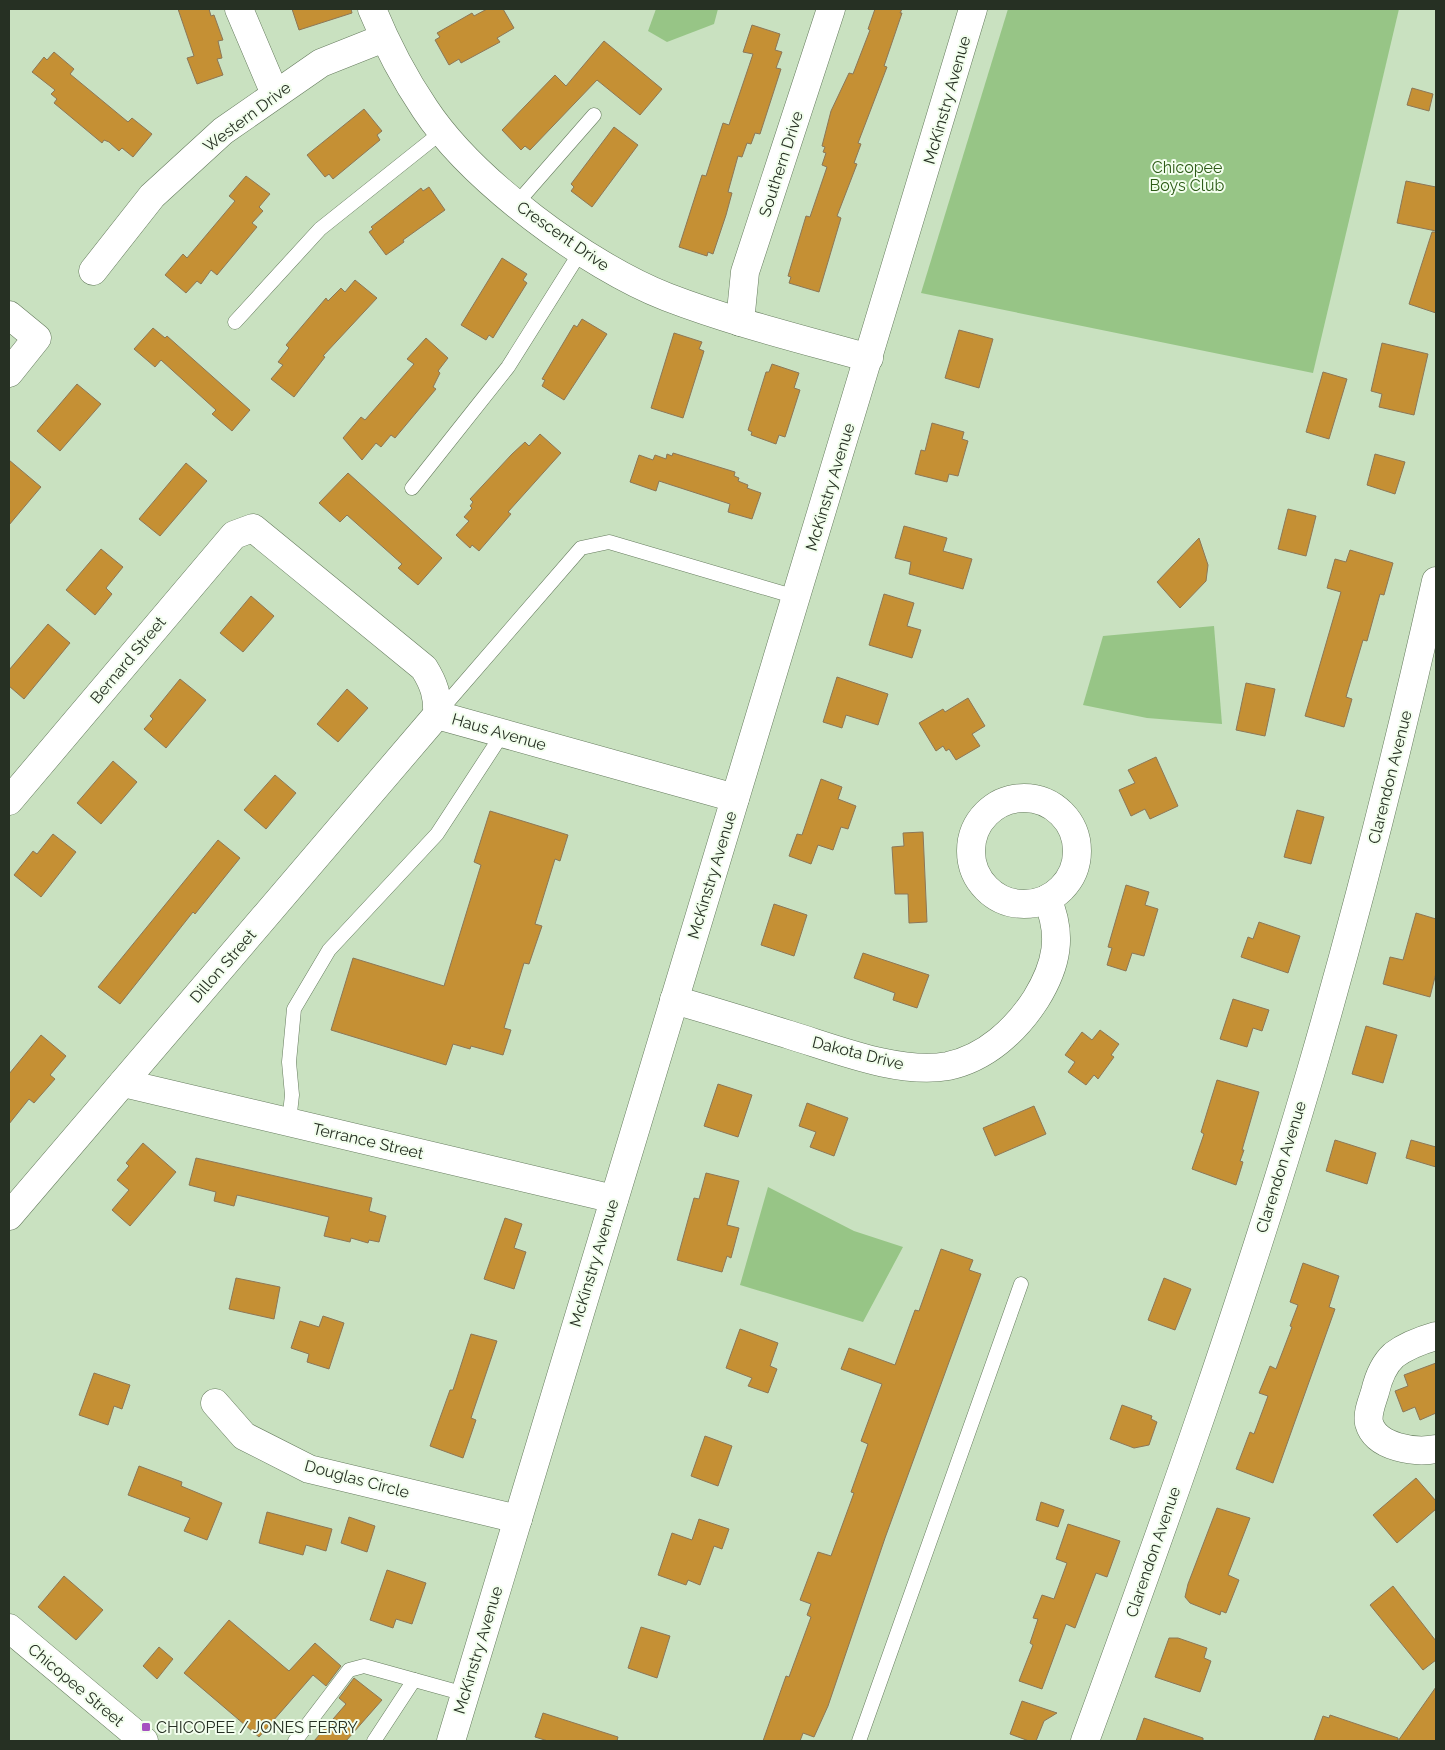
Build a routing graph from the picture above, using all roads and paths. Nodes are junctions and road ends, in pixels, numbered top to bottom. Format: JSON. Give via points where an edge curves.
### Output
{"nodes":[{"id":1,"x":239,"y":9,"type":"edge"},
{"id":2,"x":372,"y":9,"type":"edge"},
{"id":3,"x":832,"y":9,"type":"edge"},
{"id":4,"x":973,"y":9,"type":"edge"},
{"id":5,"x":384,"y":38,"type":"junction"},
{"id":6,"x":275,"y":94,"type":"junction"},
{"id":7,"x":594,"y":115,"type":"dead end"},
{"id":8,"x":443,"y":131,"type":"junction"},
{"id":9,"x":517,"y":203,"type":"junction"},
{"id":10,"x":582,"y":251,"type":"junction"},
{"id":11,"x":93,"y":271,"type":"dead end"},
{"id":12,"x":9,"y":315,"type":"edge"},
{"id":13,"x":235,"y":322,"type":"dead end"},
{"id":14,"x":740,"y":322,"type":"junction"},
{"id":15,"x":869,"y":358,"type":"junction"},
{"id":16,"x":9,"y":373,"type":"edge"},
{"id":17,"x":412,"y":488,"type":"dead end"},
{"id":18,"x":253,"y":528,"type":"joint"},
{"id":19,"x":1436,"y":581,"type":"edge"},
{"id":20,"x":796,"y":597,"type":"junction"},
{"id":21,"x":437,"y":715,"type":"junction"},
{"id":22,"x":503,"y":733,"type":"junction"},
{"id":23,"x":735,"y":798,"type":"junction"},
{"id":24,"x":9,"y":801,"type":"edge"},
{"id":25,"x":1048,"y":898,"type":"dead end"},
{"id":26,"x":674,"y":1000,"type":"junction"},
{"id":27,"x":123,"y":1083,"type":"junction"},
{"id":28,"x":289,"y":1122,"type":"junction"},
{"id":29,"x":614,"y":1199,"type":"junction"},
{"id":30,"x":9,"y":1216,"type":"edge"},
{"id":31,"x":1021,"y":1284,"type":"dead end"},
{"id":32,"x":1436,"y":1336,"type":"edge"},
{"id":33,"x":215,"y":1403,"type":"dead end"},
{"id":34,"x":1436,"y":1449,"type":"edge"},
{"id":35,"x":518,"y":1519,"type":"junction"},
{"id":36,"x":9,"y":1628,"type":"edge"},
{"id":37,"x":414,"y":1680,"type":"junction"},
{"id":38,"x":465,"y":1694,"type":"junction"},
{"id":39,"x":144,"y":1741,"type":"edge"},
{"id":40,"x":295,"y":1741,"type":"edge"},
{"id":41,"x":374,"y":1741,"type":"edge"},
{"id":42,"x":451,"y":1741,"type":"edge"},
{"id":43,"x":859,"y":1741,"type":"edge"},
{"id":44,"x":1085,"y":1741,"type":"edge"}],
"edges":[{"from":1,"to":6,"type":"street"},
{"from":2,"to":5,"type":"street","name":"Crescent Drive"},
{"from":3,"to":14,"type":"street","name":"Southern Drive","via":[[745,272]]},
{"from":4,"to":15,"type":"street","name":"McKinstry Avenue"},
{"from":5,"to":6,"type":"street","name":"Western Drive","via":[[321,63]]},
{"from":5,"to":8,"type":"street","name":"Crescent Drive","via":[[425,110]]},
{"from":6,"to":11,"type":"street","name":"Western Drive","via":[[223,131],[152,196]]},
{"from":7,"to":9,"type":"lane"},
{"from":8,"to":9,"type":"street","name":"Crescent Drive","via":[[465,157]]},
{"from":8,"to":13,"type":"lane","via":[[320,230]]},
{"from":9,"to":10,"type":"street","name":"Crescent Drive"},
{"from":10,"to":14,"type":"street","name":"Crescent Drive","via":[[599,264],[666,296]]},
{"from":10,"to":17,"type":"lane","via":[[508,367]]},
{"from":12,"to":16,"type":"street","via":[[37,338]]},
{"from":14,"to":15,"type":"street","name":"Crescent Drive"},
{"from":15,"to":20,"type":"street","name":"McKinstry Avenue"},
{"from":18,"to":21,"type":"street","name":"Haus Avenue","via":[[424,668],[434,684]]},
{"from":18,"to":24,"type":"street","name":"Bernard Street","via":[[234,535]]},
{"from":19,"to":44,"type":"street","name":"Clarendon Avenue","via":[[1380,818],[1307,1083],[1202,1412]]},
{"from":20,"to":21,"type":"lane","via":[[609,542],[581,548]]},
{"from":20,"to":23,"type":"street","name":"McKinstry Avenue"},
{"from":21,"to":22,"type":"street","name":"Haus Avenue"},
{"from":21,"to":27,"type":"street","name":"Dillon Street"},
{"from":22,"to":23,"type":"street","name":"Haus Avenue"},
{"from":22,"to":28,"type":"lane","via":[[437,834],[329,950],[294,1009],[289,1062],[292,1095]]},
{"from":23,"to":26,"type":"street","name":"McKinstry Avenue"},
{"from":25,"to":26,"type":"street","name":"Dakota Drive","via":[[1057,931],[1053,961],[1044,984],[1024,1017],[1001,1040],[958,1063],[936,1067],[897,1064]]},
{"from":26,"to":29,"type":"street","name":"McKinstry Avenue"},
{"from":27,"to":28,"type":"street","name":"Terrance Street"},
{"from":27,"to":30,"type":"street","name":"Dillon Street"},
{"from":28,"to":29,"type":"street","name":"Terrance Street"},
{"from":29,"to":35,"type":"street","name":"McKinstry Avenue"},
{"from":31,"to":43,"type":"lane"},
{"from":32,"to":34,"type":"street","via":[[1412,1345],[1387,1362],[1377,1383],[1369,1414],[1373,1429],[1388,1442],[1412,1450]]},
{"from":33,"to":35,"type":"street","name":"Douglas Circle","via":[[244,1436],[309,1469]]},
{"from":35,"to":38,"type":"street","name":"McKinstry Avenue"},
{"from":36,"to":39,"type":"street","name":"Chicopee Street"},
{"from":37,"to":38,"type":"lane"},
{"from":37,"to":40,"type":"lane","via":[[364,1666],[349,1670]]},
{"from":37,"to":41,"type":"lane"},
{"from":38,"to":42,"type":"street","name":"McKinstry Avenue"}]}
